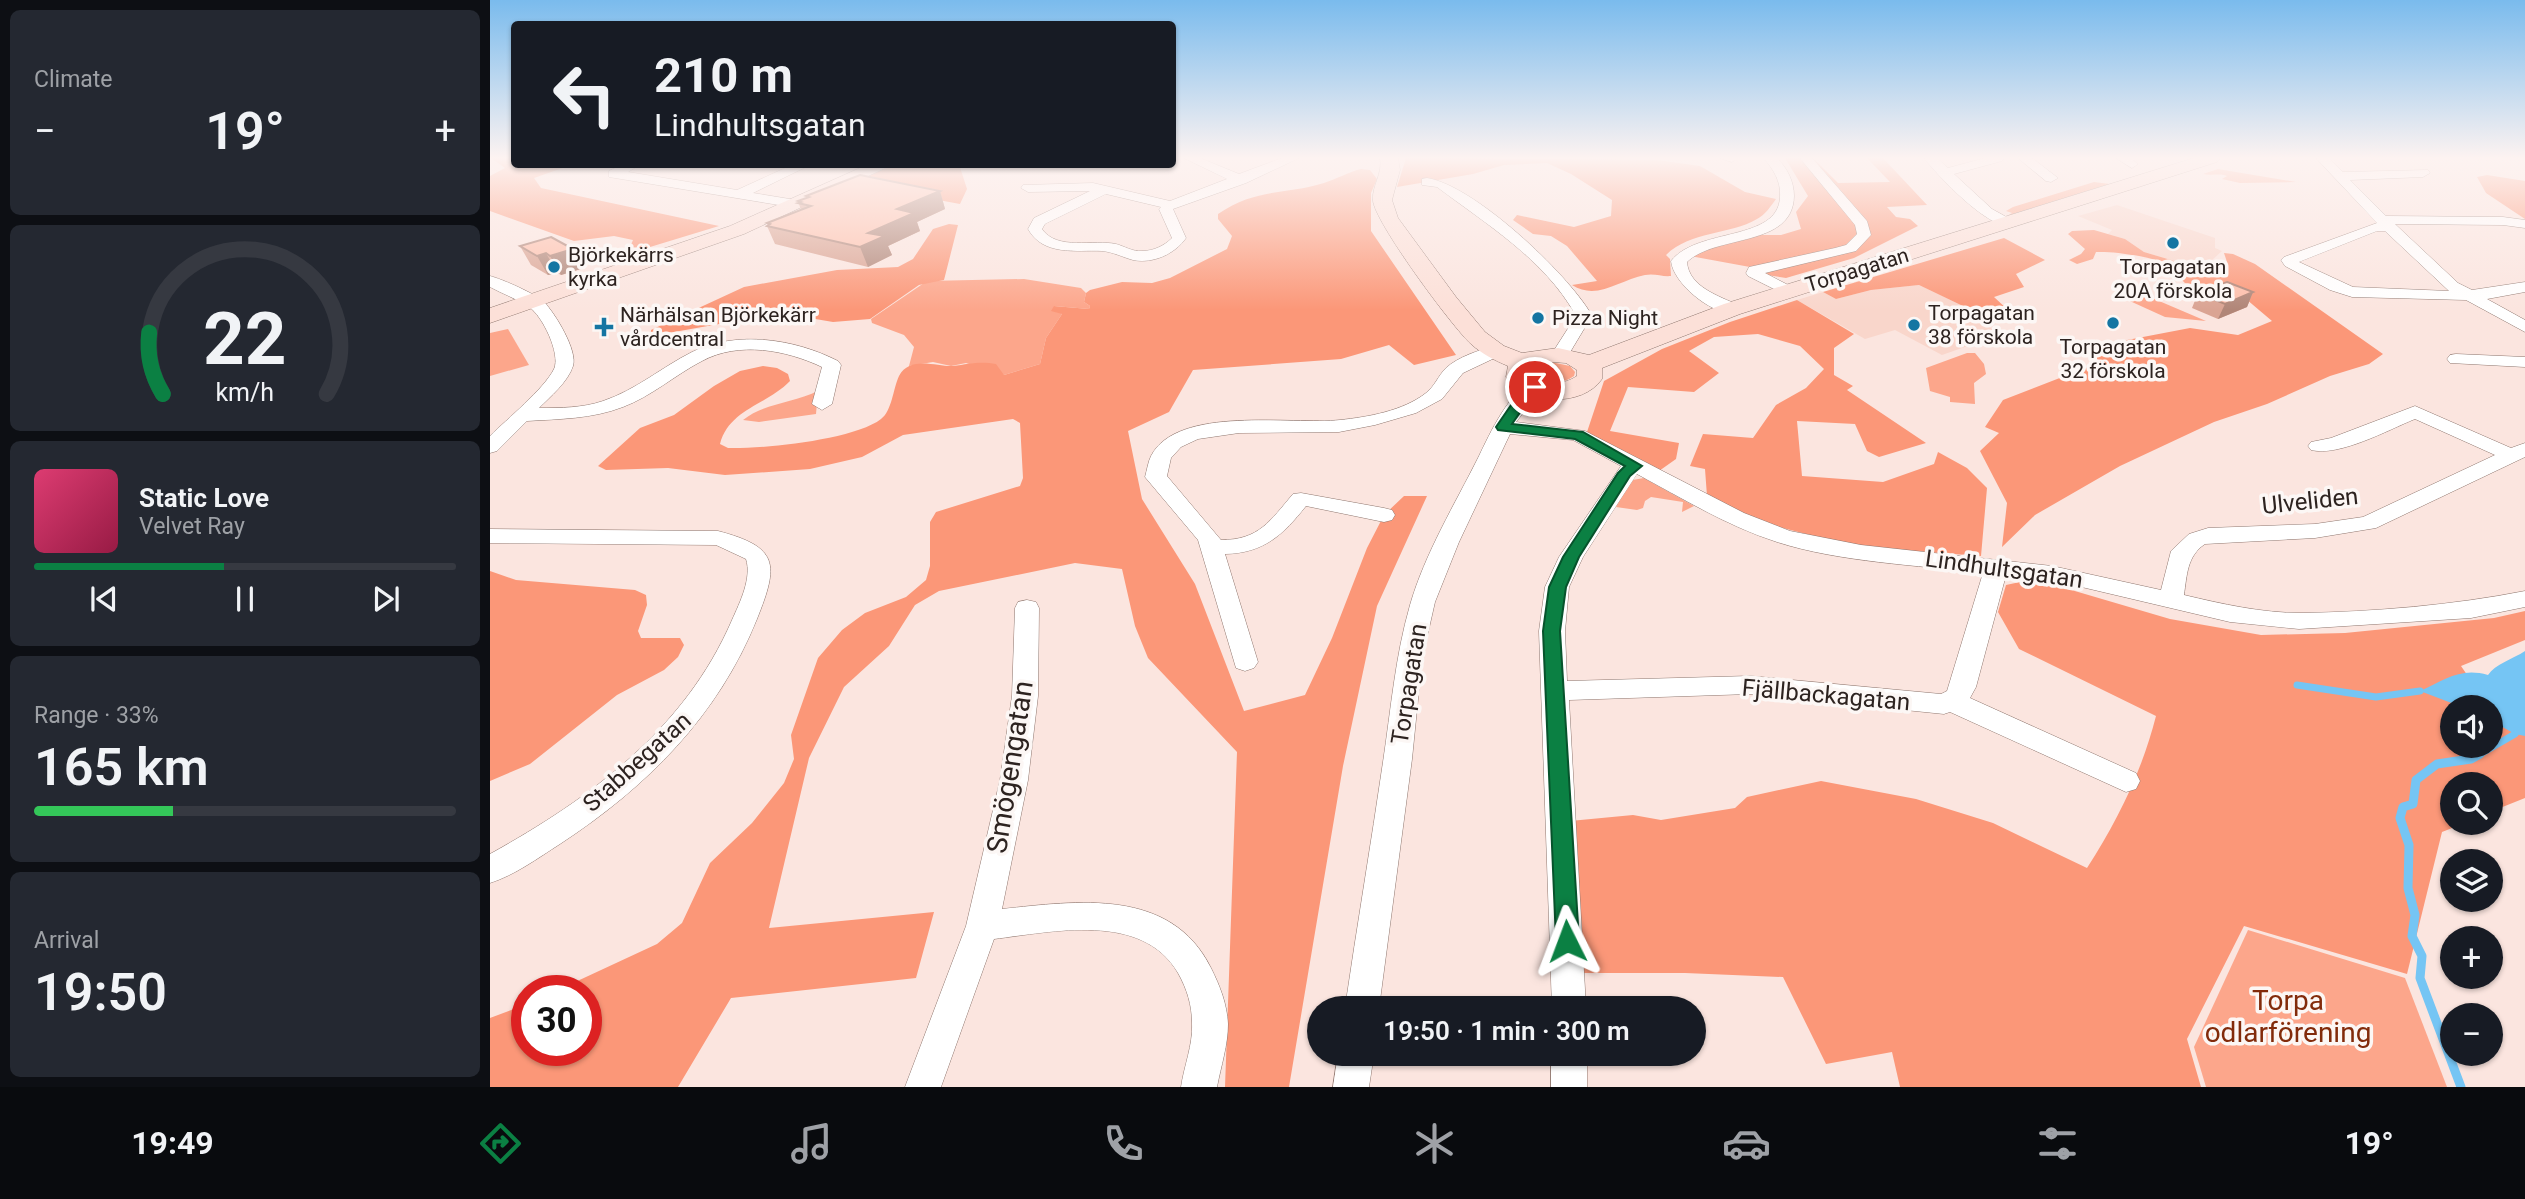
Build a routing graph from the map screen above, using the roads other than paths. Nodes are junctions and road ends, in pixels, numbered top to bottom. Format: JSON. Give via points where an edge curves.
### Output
{"nodes":[{"id":1,"x":786,"y":209,"type":"edge"},
{"id":2,"x":1064,"y":209,"type":"edge"},
{"id":3,"x":1166,"y":209,"type":"edge"},
{"id":4,"x":1385,"y":209,"type":"edge"},
{"id":5,"x":1475,"y":209,"type":"edge"},
{"id":6,"x":1785,"y":209,"type":"edge"},
{"id":7,"x":1849,"y":209,"type":"edge"},
{"id":8,"x":1984,"y":209,"type":"edge"},
{"id":9,"x":2048,"y":209,"type":"edge"},
{"id":10,"x":2371,"y":209,"type":"edge"},
{"id":11,"x":2005,"y":222,"type":"junction"},
{"id":12,"x":2385,"y":223,"type":"junction"},
{"id":13,"x":2525,"y":224,"type":"edge"},
{"id":14,"x":490,"y":281,"type":"edge"},
{"id":15,"x":2525,"y":287,"type":"edge"},
{"id":16,"x":1788,"y":291,"type":"junction"},
{"id":17,"x":2468,"y":296,"type":"junction"},
{"id":18,"x":534,"y":302,"type":"junction"},
{"id":19,"x":1732,"y":309,"type":"junction"},
{"id":20,"x":490,"y":316,"type":"edge"},
{"id":21,"x":2525,"y":327,"type":"edge"},
{"id":22,"x":1495,"y":351,"type":"junction"},
{"id":23,"x":1560,"y":355,"type":"junction"},
{"id":24,"x":2456,"y":359,"type":"dead end"},
{"id":25,"x":2525,"y":362,"type":"edge"},
{"id":26,"x":1523,"y":363,"type":"junction"},
{"id":27,"x":1587,"y":365,"type":"junction"},
{"id":28,"x":1535,"y":387,"type":"junction"},
{"id":29,"x":822,"y":404,"type":"dead end"},
{"id":30,"x":524,"y":415,"type":"junction"},
{"id":31,"x":1503,"y":427,"type":"junction"},
{"id":32,"x":2318,"y":446,"type":"dead end"},
{"id":33,"x":490,"y":447,"type":"edge"},
{"id":34,"x":2518,"y":452,"type":"edge"},
{"id":35,"x":1635,"y":466,"type":"junction"},
{"id":36,"x":1384,"y":515,"type":"dead end"},
{"id":37,"x":490,"y":536,"type":"edge"},
{"id":38,"x":1212,"y":547,"type":"junction"},
{"id":39,"x":1995,"y":565,"type":"junction"},
{"id":40,"x":2525,"y":599,"type":"edge"},
{"id":41,"x":2171,"y":600,"type":"junction"},
{"id":42,"x":1027,"y":608,"type":"dead end"},
{"id":43,"x":1245,"y":662,"type":"dead end"},
{"id":44,"x":1555,"y":691,"type":"junction"},
{"id":45,"x":1951,"y":701,"type":"junction"},
{"id":46,"x":2126,"y":781,"type":"dead end"},
{"id":47,"x":490,"y":870,"type":"edge"},
{"id":48,"x":982,"y":926,"type":"junction"},
{"id":49,"x":1364,"y":996,"type":"edge"},
{"id":50,"x":1568,"y":996,"type":"edge"},
{"id":51,"x":1354,"y":1066,"type":"edge"},
{"id":52,"x":1569,"y":1066,"type":"edge"},
{"id":53,"x":923,"y":1087,"type":"edge"},
{"id":54,"x":1199,"y":1087,"type":"edge"},
{"id":55,"x":1351,"y":1087,"type":"edge"},
{"id":56,"x":1569,"y":1087,"type":"edge"}],
"edges":[{"from":1,"to":18,"type":"street"},
{"from":2,"to":3,"type":"street","via":[[1039,221],[1035,229],[1039,236],[1057,244],[1102,246],[1135,256],[1150,255],[1177,242],[1179,235]]},
{"from":4,"to":22,"type":"street","via":[[1460,317]]},
{"from":5,"to":23,"type":"street","via":[[1520,241],[1575,300],[1582,319]]},
{"from":6,"to":19,"type":"street","via":[[1777,222],[1695,249],[1679,261],[1679,272],[1687,282]]},
{"from":7,"to":16,"type":"street","via":[[1862,224],[1864,235],[1851,248],[1755,270],[1759,278]]},
{"from":8,"to":11,"type":"street"},
{"from":9,"to":11,"type":"street","name":"Torpagatan"},
{"from":10,"to":12,"type":"street"},
{"from":11,"to":16,"type":"street","name":"Torpagatan"},
{"from":12,"to":13,"type":"street"},
{"from":12,"to":17,"type":"street"},
{"from":12,"to":17,"type":"street","via":[[2289,260],[2352,292]]},
{"from":14,"to":18,"type":"street"},
{"from":15,"to":17,"type":"street"},
{"from":16,"to":19,"type":"street","name":"Torpagatan"},
{"from":17,"to":21,"type":"street"},
{"from":18,"to":20,"type":"street"},
{"from":18,"to":30,"type":"street","via":[[561,342],[565,357],[554,382]]},
{"from":19,"to":27,"type":"street","name":"Torpagatan"},
{"from":22,"to":26,"type":"street"},
{"from":22,"to":38,"type":"street","via":[[1452,374],[1426,402],[1394,415],[1328,427],[1225,427],[1172,445],[1162,454],[1156,477]]},
{"from":23,"to":26,"type":"street","via":[[1543,355]]},
{"from":23,"to":27,"type":"street"},
{"from":24,"to":25,"type":"street"},
{"from":26,"to":28,"type":"street","via":[[1519,377]]},
{"from":27,"to":28,"type":"street","via":[[1590,376],[1578,386]]},
{"from":28,"to":31,"type":"street","name":"Torpagatan"},
{"from":29,"to":30,"type":"street","via":[[832,365],[753,342],[699,353],[608,406]]},
{"from":30,"to":33,"type":"street"},
{"from":31,"to":35,"type":"street","name":"Lindhultsgatan","via":[[1578,435]]},
{"from":31,"to":49,"type":"street","name":"Torpagatan","via":[[1428,590],[1409,659]]},
{"from":32,"to":34,"type":"street","via":[[2335,444],[2415,412]]},
{"from":34,"to":41,"type":"street","name":"Ulveliden","via":[[2368,523],[2196,538],[2183,548]]},
{"from":35,"to":39,"type":"street","name":"Lindhultsgatan","via":[[1736,518],[1785,537],[1861,552]]},
{"from":35,"to":44,"type":"street","via":[[1625,473],[1594,520],[1557,587],[1552,631]]},
{"from":36,"to":38,"type":"street","via":[[1301,499],[1266,539],[1242,547]]},
{"from":37,"to":47,"type":"street","name":"Stabbegatan","via":[[718,538],[750,548],[760,565],[754,592],[719,676],[690,716],[607,794]]},
{"from":38,"to":43,"type":"street"},
{"from":39,"to":41,"type":"street","name":"Lindhultsgatan"},
{"from":39,"to":45,"type":"street","via":[[1963,687]]},
{"from":40,"to":41,"type":"street","name":"Lindhultsgatan","via":[[2471,610],[2299,621],[2230,614]]},
{"from":42,"to":48,"type":"street","name":"Smögengatan","via":[[1025,696],[1014,780]]},
{"from":44,"to":45,"type":"street","name":"Fjällbackagatan","via":[[1750,685],[1933,705]]},
{"from":44,"to":50,"type":"street"},
{"from":45,"to":46,"type":"street"},
{"from":48,"to":53,"type":"street","name":"Smögengatan"},
{"from":48,"to":54,"type":"street","via":[[1117,918],[1154,929],[1179,947],[1207,1000],[1210,1028]]},
{"from":51,"to":55,"type":"street"},
{"from":52,"to":56,"type":"street"}]}
